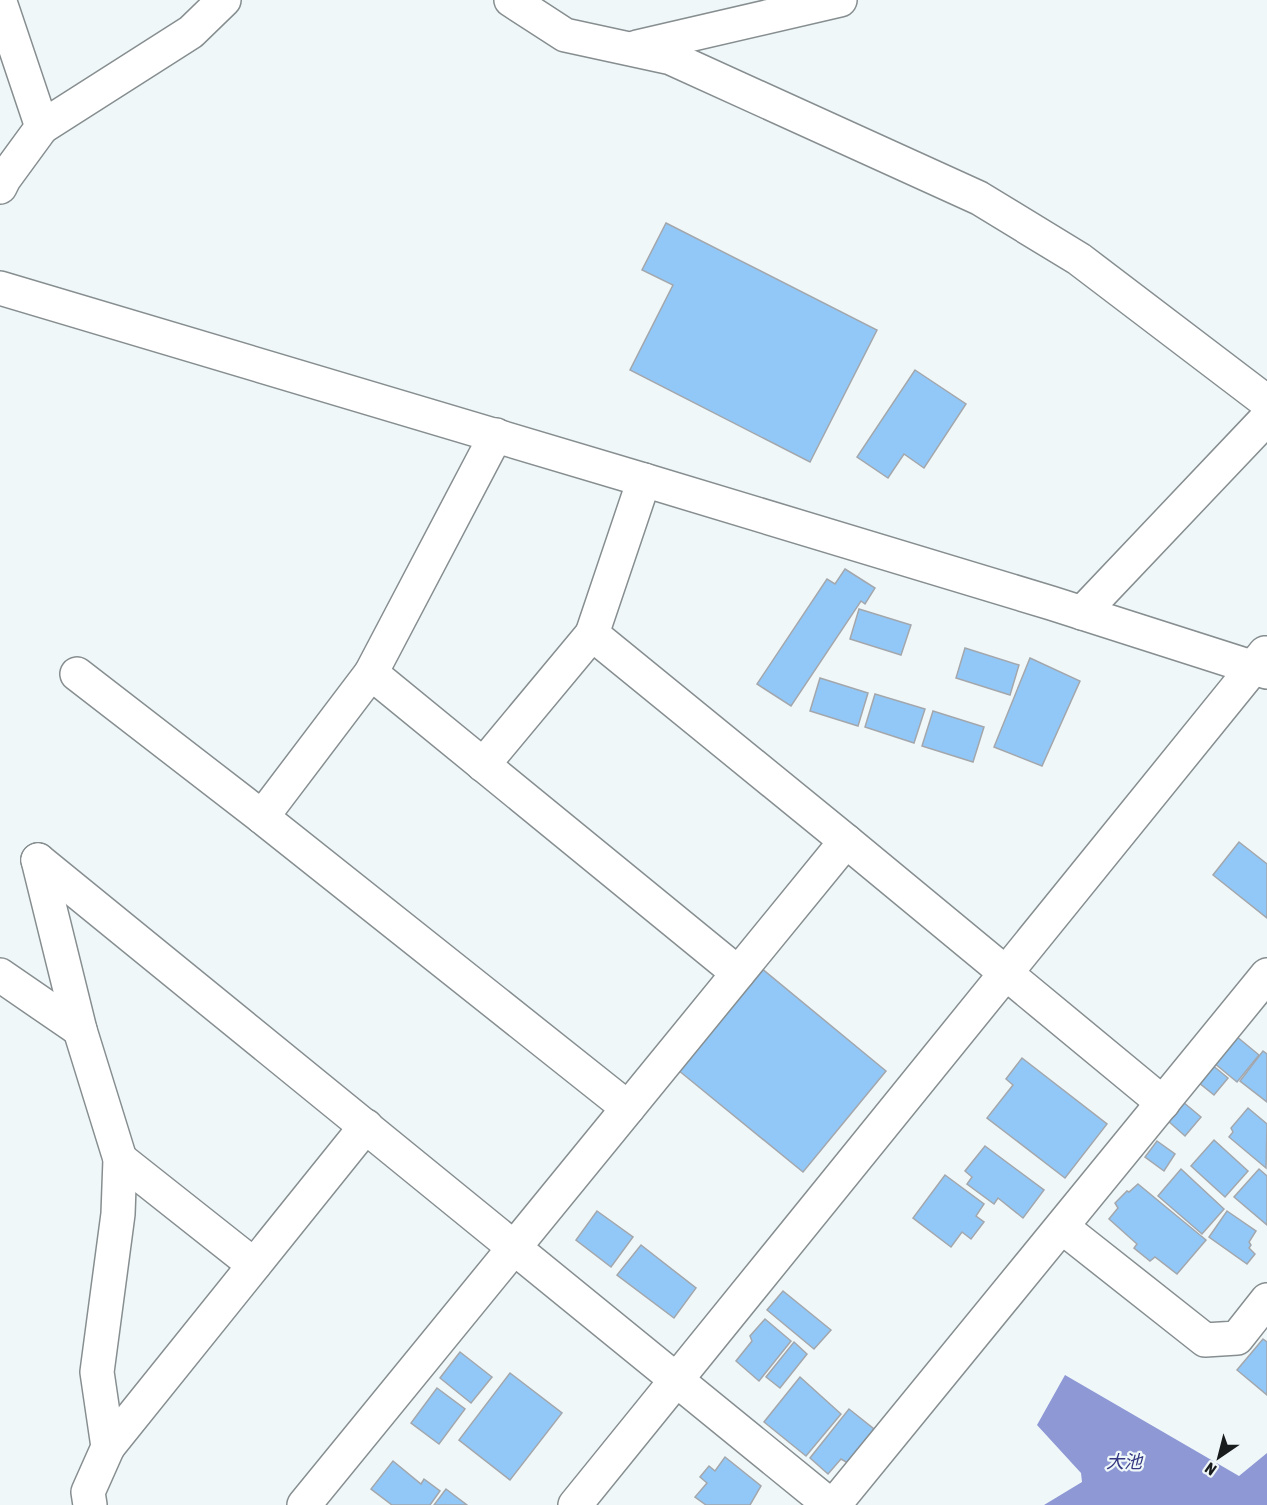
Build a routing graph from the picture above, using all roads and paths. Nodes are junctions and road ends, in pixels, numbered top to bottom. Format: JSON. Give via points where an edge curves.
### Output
{"nodes":[{"id":1,"x":224,"y":0,"type":"edge"},
{"id":2,"x":511,"y":0,"type":"edge"},
{"id":3,"x":840,"y":0,"type":"edge"},
{"id":4,"x":0,"y":2,"type":"edge"},
{"id":5,"x":627,"y":49,"type":"junction"},
{"id":6,"x":42,"y":127,"type":"junction"},
{"id":7,"x":0,"y":187,"type":"edge"},
{"id":8,"x":0,"y":288,"type":"edge"},
{"id":9,"x":1267,"y":402,"type":"edge"},
{"id":10,"x":1267,"y":418,"type":"edge"},
{"id":11,"x":496,"y":435,"type":"junction"},
{"id":12,"x":644,"y":480,"type":"junction"},
{"id":13,"x":1082,"y":613,"type":"junction"},
{"id":14,"x":592,"y":634,"type":"junction"},
{"id":15,"x":1262,"y":663,"type":"edge"},
{"id":16,"x":371,"y":673,"type":"junction"},
{"id":17,"x":77,"y":675,"type":"dead end"},
{"id":18,"x":483,"y":765,"type":"junction"},
{"id":19,"x":262,"y":817,"type":"junction"},
{"id":20,"x":846,"y":841,"type":"junction"},
{"id":21,"x":738,"y":973,"type":"junction"},
{"id":22,"x":1005,"y":974,"type":"junction"},
{"id":23,"x":0,"y":975,"type":"edge"},
{"id":24,"x":1267,"y":975,"type":"edge"},
{"id":25,"x":80,"y":1030,"type":"junction"},
{"id":26,"x":1163,"y":1103,"type":"junction"},
{"id":27,"x":628,"y":1108,"type":"junction"},
{"id":28,"x":366,"y":1126,"type":"junction"},
{"id":29,"x":120,"y":1159,"type":"junction"},
{"id":30,"x":1062,"y":1227,"type":"junction"},
{"id":31,"x":515,"y":1247,"type":"junction"},
{"id":32,"x":254,"y":1265,"type":"junction"},
{"id":33,"x":1267,"y":1300,"type":"edge"},
{"id":34,"x":677,"y":1380,"type":"junction"},
{"id":35,"x":108,"y":1447,"type":"junction"},
{"id":36,"x":90,"y":1505,"type":"edge"},
{"id":37,"x":304,"y":1505,"type":"edge"},
{"id":38,"x":575,"y":1505,"type":"edge"},
{"id":39,"x":832,"y":1505,"type":"edge"}],
"edges":[{"from":1,"to":6,"type":"street","via":[[191,32]]},
{"from":2,"to":5,"type":"street","via":[[565,35]]},
{"from":3,"to":5,"type":"street"},
{"from":4,"to":6,"type":"street"},
{"from":5,"to":9,"type":"street","via":[[671,58],[979,198],[1080,259]]},
{"from":6,"to":7,"type":"street"},
{"from":8,"to":11,"type":"street"},
{"from":10,"to":13,"type":"street"},
{"from":11,"to":12,"type":"street"},
{"from":11,"to":16,"type":"street"},
{"from":12,"to":13,"type":"street"},
{"from":12,"to":14,"type":"street"},
{"from":13,"to":15,"type":"street"},
{"from":14,"to":18,"type":"street"},
{"from":14,"to":20,"type":"street"},
{"from":15,"to":22,"type":"street"},
{"from":16,"to":18,"type":"street"},
{"from":16,"to":19,"type":"street"},
{"from":17,"to":19,"type":"street"},
{"from":18,"to":21,"type":"street"},
{"from":19,"to":27,"type":"street"},
{"from":20,"to":21,"type":"street"},
{"from":20,"to":22,"type":"street"},
{"from":21,"to":27,"type":"street"},
{"from":22,"to":26,"type":"street"},
{"from":22,"to":34,"type":"street"},
{"from":23,"to":25,"type":"street"},
{"from":24,"to":26,"type":"street"},
{"from":25,"to":28,"type":"street","via":[[38,860]]},
{"from":25,"to":29,"type":"street"},
{"from":26,"to":30,"type":"street"},
{"from":27,"to":31,"type":"street"},
{"from":28,"to":31,"type":"street"},
{"from":28,"to":32,"type":"street"},
{"from":29,"to":32,"type":"street"},
{"from":29,"to":35,"type":"street","via":[[118,1214],[97,1372]]},
{"from":30,"to":33,"type":"street","via":[[1205,1340],[1237,1338]]},
{"from":30,"to":39,"type":"street"},
{"from":31,"to":34,"type":"street"},
{"from":31,"to":37,"type":"street"},
{"from":32,"to":35,"type":"street"},
{"from":34,"to":38,"type":"street"},
{"from":34,"to":39,"type":"street"},
{"from":35,"to":36,"type":"street","via":[[88,1492]]}]}
